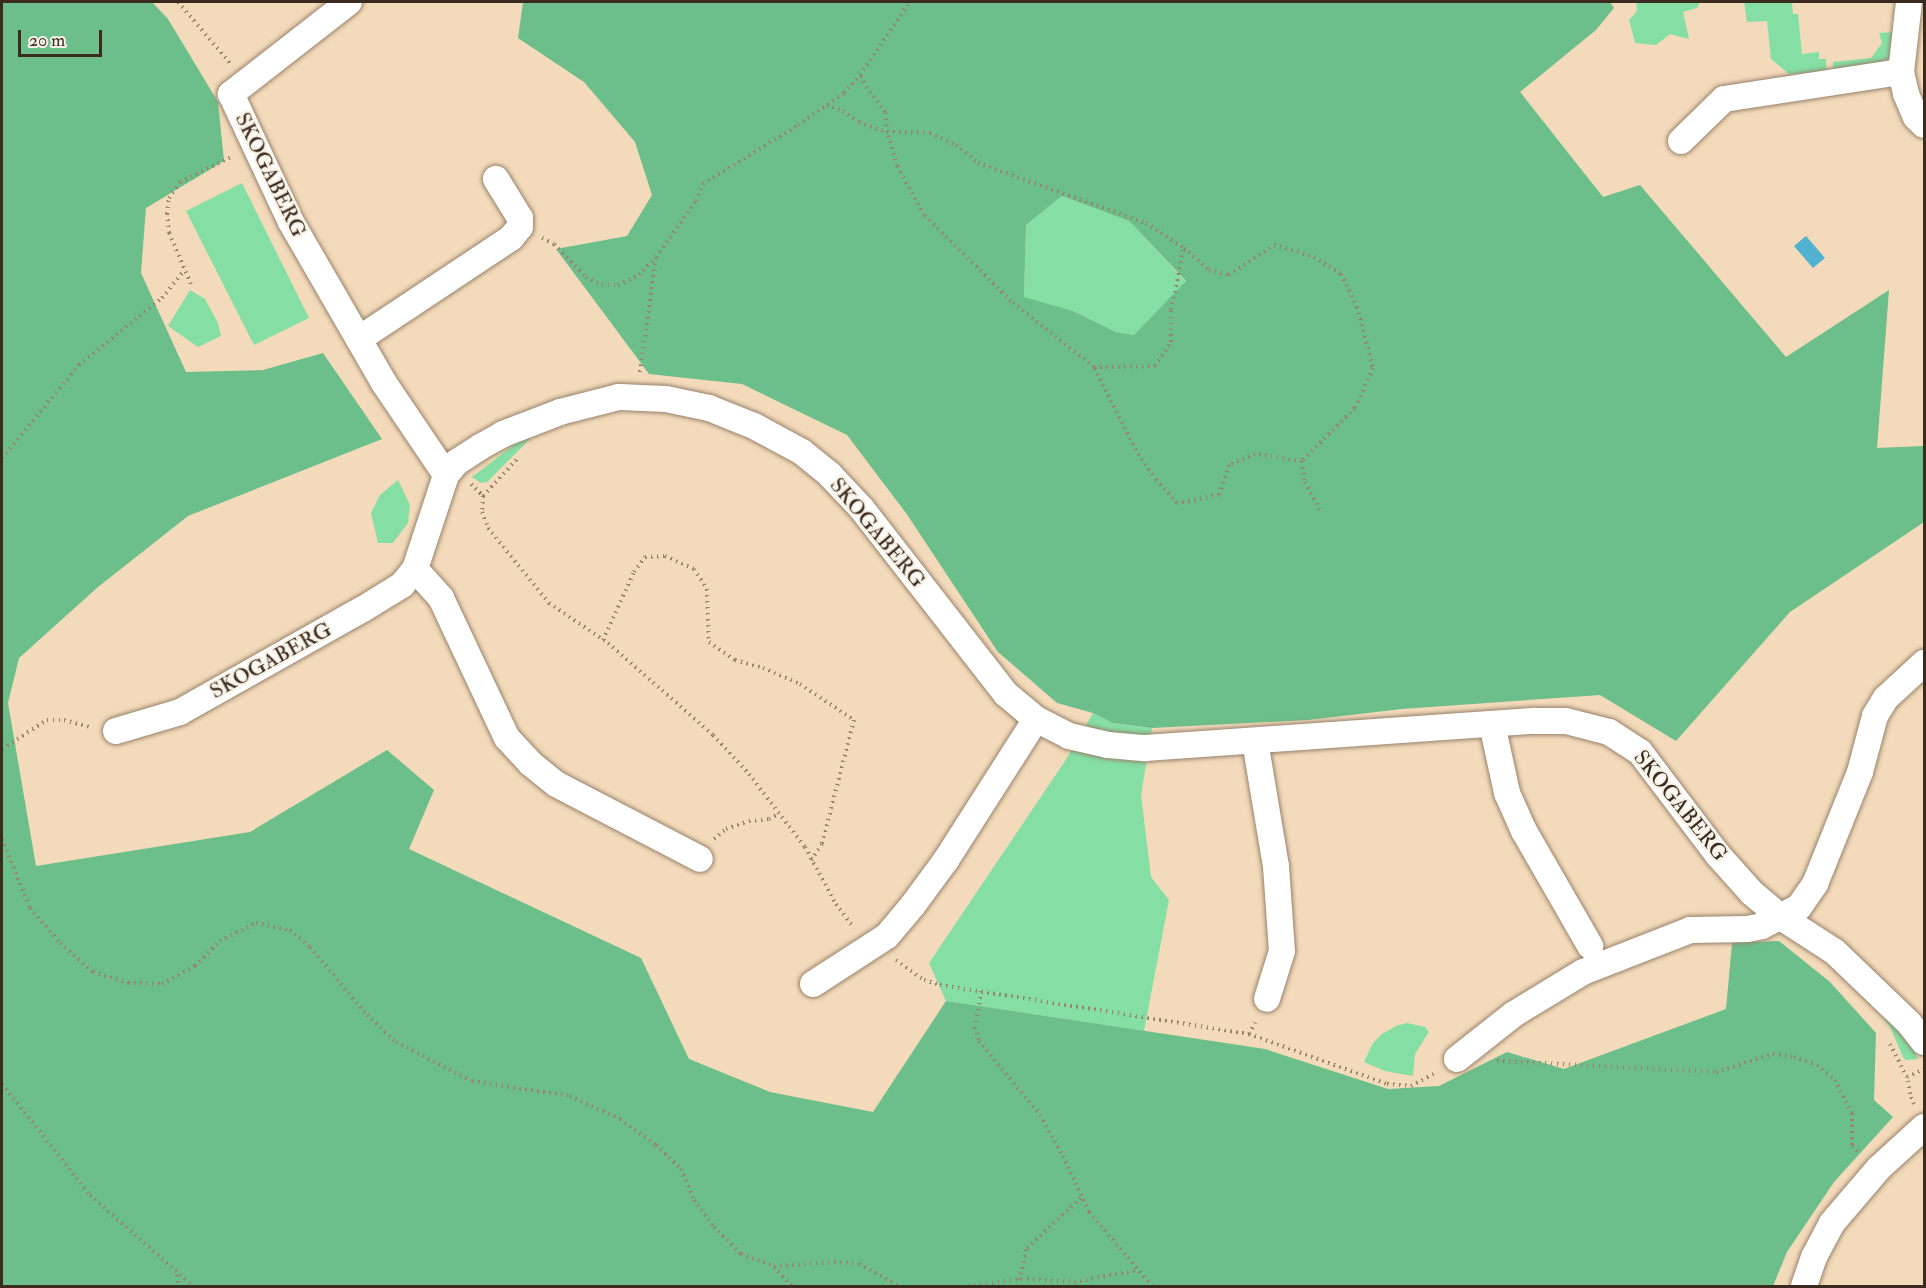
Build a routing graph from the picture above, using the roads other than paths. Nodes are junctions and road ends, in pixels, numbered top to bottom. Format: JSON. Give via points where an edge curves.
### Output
{"nodes":[{"id":1,"x":1909,"y":2,"type":"edge"},
{"id":2,"x":338,"y":6,"type":"edge"},
{"id":3,"x":1901,"y":72,"type":"junction"},
{"id":4,"x":1924,"y":125,"type":"edge"},
{"id":5,"x":1681,"y":141,"type":"dead end"},
{"id":6,"x":496,"y":178,"type":"dead end"},
{"id":7,"x":359,"y":339,"type":"junction"},
{"id":8,"x":451,"y":468,"type":"junction"},
{"id":9,"x":415,"y":569,"type":"junction"},
{"id":10,"x":1924,"y":663,"type":"edge"},
{"id":11,"x":1036,"y":719,"type":"junction"},
{"id":12,"x":1492,"y":724,"type":"junction"},
{"id":13,"x":116,"y":731,"type":"road end"},
{"id":14,"x":1255,"y":741,"type":"junction"},
{"id":15,"x":700,"y":859,"type":"road end"},
{"id":16,"x":1781,"y":917,"type":"junction"},
{"id":17,"x":1590,"y":946,"type":"dead end"},
{"id":18,"x":813,"y":984,"type":"dead end"},
{"id":19,"x":1267,"y":999,"type":"road end"},
{"id":20,"x":1924,"y":1042,"type":"edge"},
{"id":21,"x":1457,"y":1059,"type":"road end"},
{"id":22,"x":1917,"y":1113,"type":"edge"},
{"id":23,"x":1804,"y":1287,"type":"edge"}],
"edges":[{"from":1,"to":3,"type":"street"},
{"from":2,"to":7,"type":"street","name":"SKOGABERG","via":[[231,94],[291,222]]},
{"from":3,"to":4,"type":"street","via":[[1906,94]]},
{"from":3,"to":5,"type":"street","via":[[1724,99]]},
{"from":6,"to":7,"type":"street","via":[[516,210],[520,227],[511,238]]},
{"from":7,"to":8,"type":"street","name":"SKOGABERG","via":[[432,458]]},
{"from":8,"to":9,"type":"street","name":"SKOGABERG"},
{"from":8,"to":11,"type":"street","name":"SKOGABERG","via":[[503,434],[560,412],[620,397],[666,399],[709,408],[754,426],[802,452],[830,475],[862,509],[1006,694]]},
{"from":9,"to":13,"type":"street","name":"SKOGABERG","via":[[402,585],[363,609],[180,712]]},
{"from":9,"to":15,"type":"street","via":[[441,597],[507,738],[530,764],[556,784]]},
{"from":10,"to":16,"type":"street","via":[[1886,698],[1875,716],[1860,772],[1815,884],[1799,908]]},
{"from":11,"to":14,"type":"street","name":"SKOGABERG","via":[[1069,736],[1108,745],[1145,748]]},
{"from":11,"to":18,"type":"street","via":[[933,878],[887,936]]},
{"from":12,"to":14,"type":"street","name":"SKOGABERG"},
{"from":12,"to":16,"type":"street","name":"SKOGABERG","via":[[1566,721],[1609,732],[1627,742],[1659,774],[1718,855],[1752,893]]},
{"from":12,"to":17,"type":"street","via":[[1508,793],[1524,831]]},
{"from":14,"to":19,"type":"street","via":[[1276,866],[1282,951]]},
{"from":16,"to":20,"type":"street","name":"SKOGABERG","via":[[1835,952]]},
{"from":16,"to":21,"type":"street","via":[[1747,929],[1690,930],[1583,972],[1514,1014]]},
{"from":22,"to":23,"type":"street","via":[[1879,1168],[1839,1214],[1814,1257]]}]}
